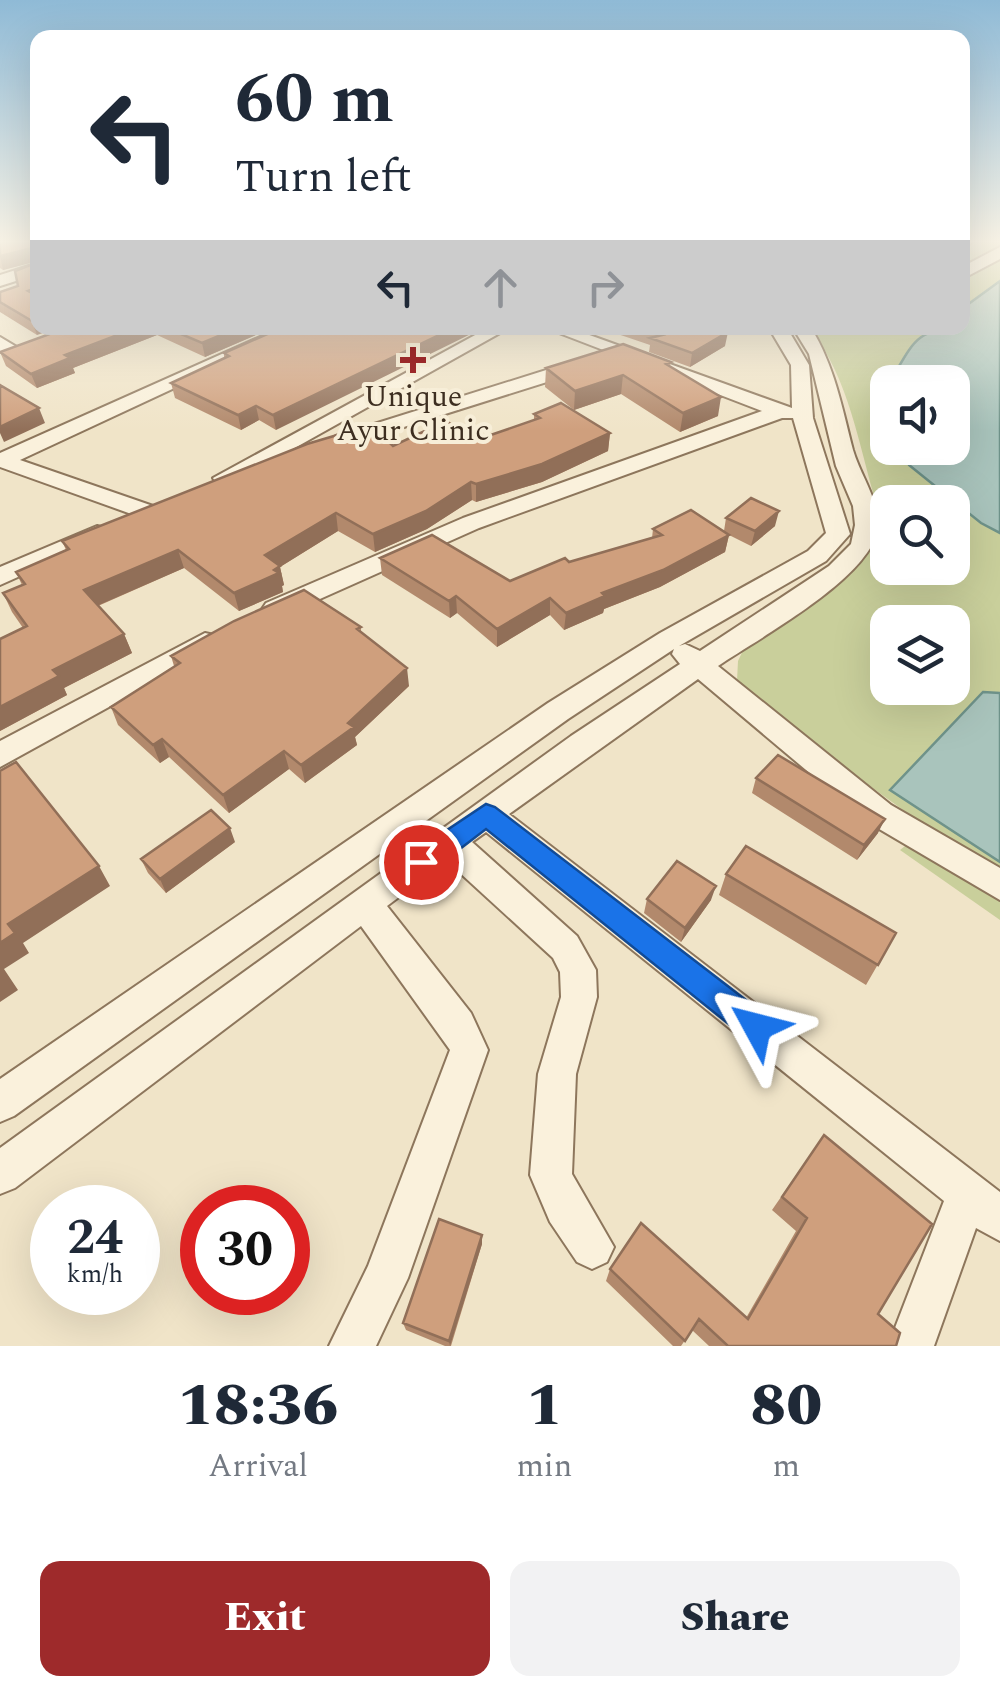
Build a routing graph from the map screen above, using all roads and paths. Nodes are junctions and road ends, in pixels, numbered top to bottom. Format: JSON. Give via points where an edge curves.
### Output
{"nodes":[{"id":1,"x":278,"y":335,"type":"edge"},
{"id":2,"x":487,"y":335,"type":"edge"},
{"id":3,"x":575,"y":335,"type":"edge"},
{"id":4,"x":782,"y":335,"type":"edge"},
{"id":5,"x":806,"y":335,"type":"edge"},
{"id":6,"x":622,"y":352,"type":"junction"},
{"id":7,"x":792,"y":415,"type":"junction"},
{"id":8,"x":1,"y":460,"type":"edge"},
{"id":9,"x":0,"y":576,"type":"edge"},
{"id":10,"x":669,"y":640,"type":"junction"},
{"id":11,"x":699,"y":666,"type":"junction"},
{"id":12,"x":0,"y":755,"type":"edge"},
{"id":13,"x":486,"y":814,"type":"junction"},
{"id":14,"x":449,"y":842,"type":"junction"},
{"id":15,"x":1000,"y":885,"type":"edge"},
{"id":16,"x":365,"y":904,"type":"junction"},
{"id":17,"x":0,"y":1102,"type":"edge"},
{"id":18,"x":0,"y":1173,"type":"edge"},
{"id":19,"x":984,"y":1206,"type":"edge"},
{"id":20,"x":592,"y":1247,"type":"dead end"},
{"id":21,"x":352,"y":1346,"type":"edge"},
{"id":22,"x":911,"y":1346,"type":"edge"}],
"edges":[{"from":1,"to":8,"type":"street"},
{"from":2,"to":6,"type":"street","via":[[216,481]]},
{"from":3,"to":6,"type":"street"},
{"from":4,"to":7,"type":"street","via":[[800,365]]},
{"from":5,"to":11,"type":"street","via":[[818,354],[864,506],[862,546],[838,572]]},
{"from":6,"to":7,"type":"street"},
{"from":7,"to":10,"type":"street","via":[[838,534],[817,556]]},
{"from":7,"to":12,"type":"street","via":[[470,524],[236,626]]},
{"from":8,"to":9,"type":"street","via":[[153,508]]},
{"from":10,"to":11,"type":"street"},
{"from":10,"to":17,"type":"street"},
{"from":11,"to":13,"type":"street"},
{"from":11,"to":15,"type":"street","via":[[880,814]]},
{"from":13,"to":14,"type":"street"},
{"from":13,"to":19,"type":"street"},
{"from":14,"to":16,"type":"street"},
{"from":14,"to":20,"type":"street","via":[[565,947],[578,970],[579,997],[557,1074],[551,1175]]},
{"from":16,"to":18,"type":"street"},
{"from":16,"to":21,"type":"street","via":[[469,1050],[386,1278]]},
{"from":19,"to":22,"type":"street"}]}
